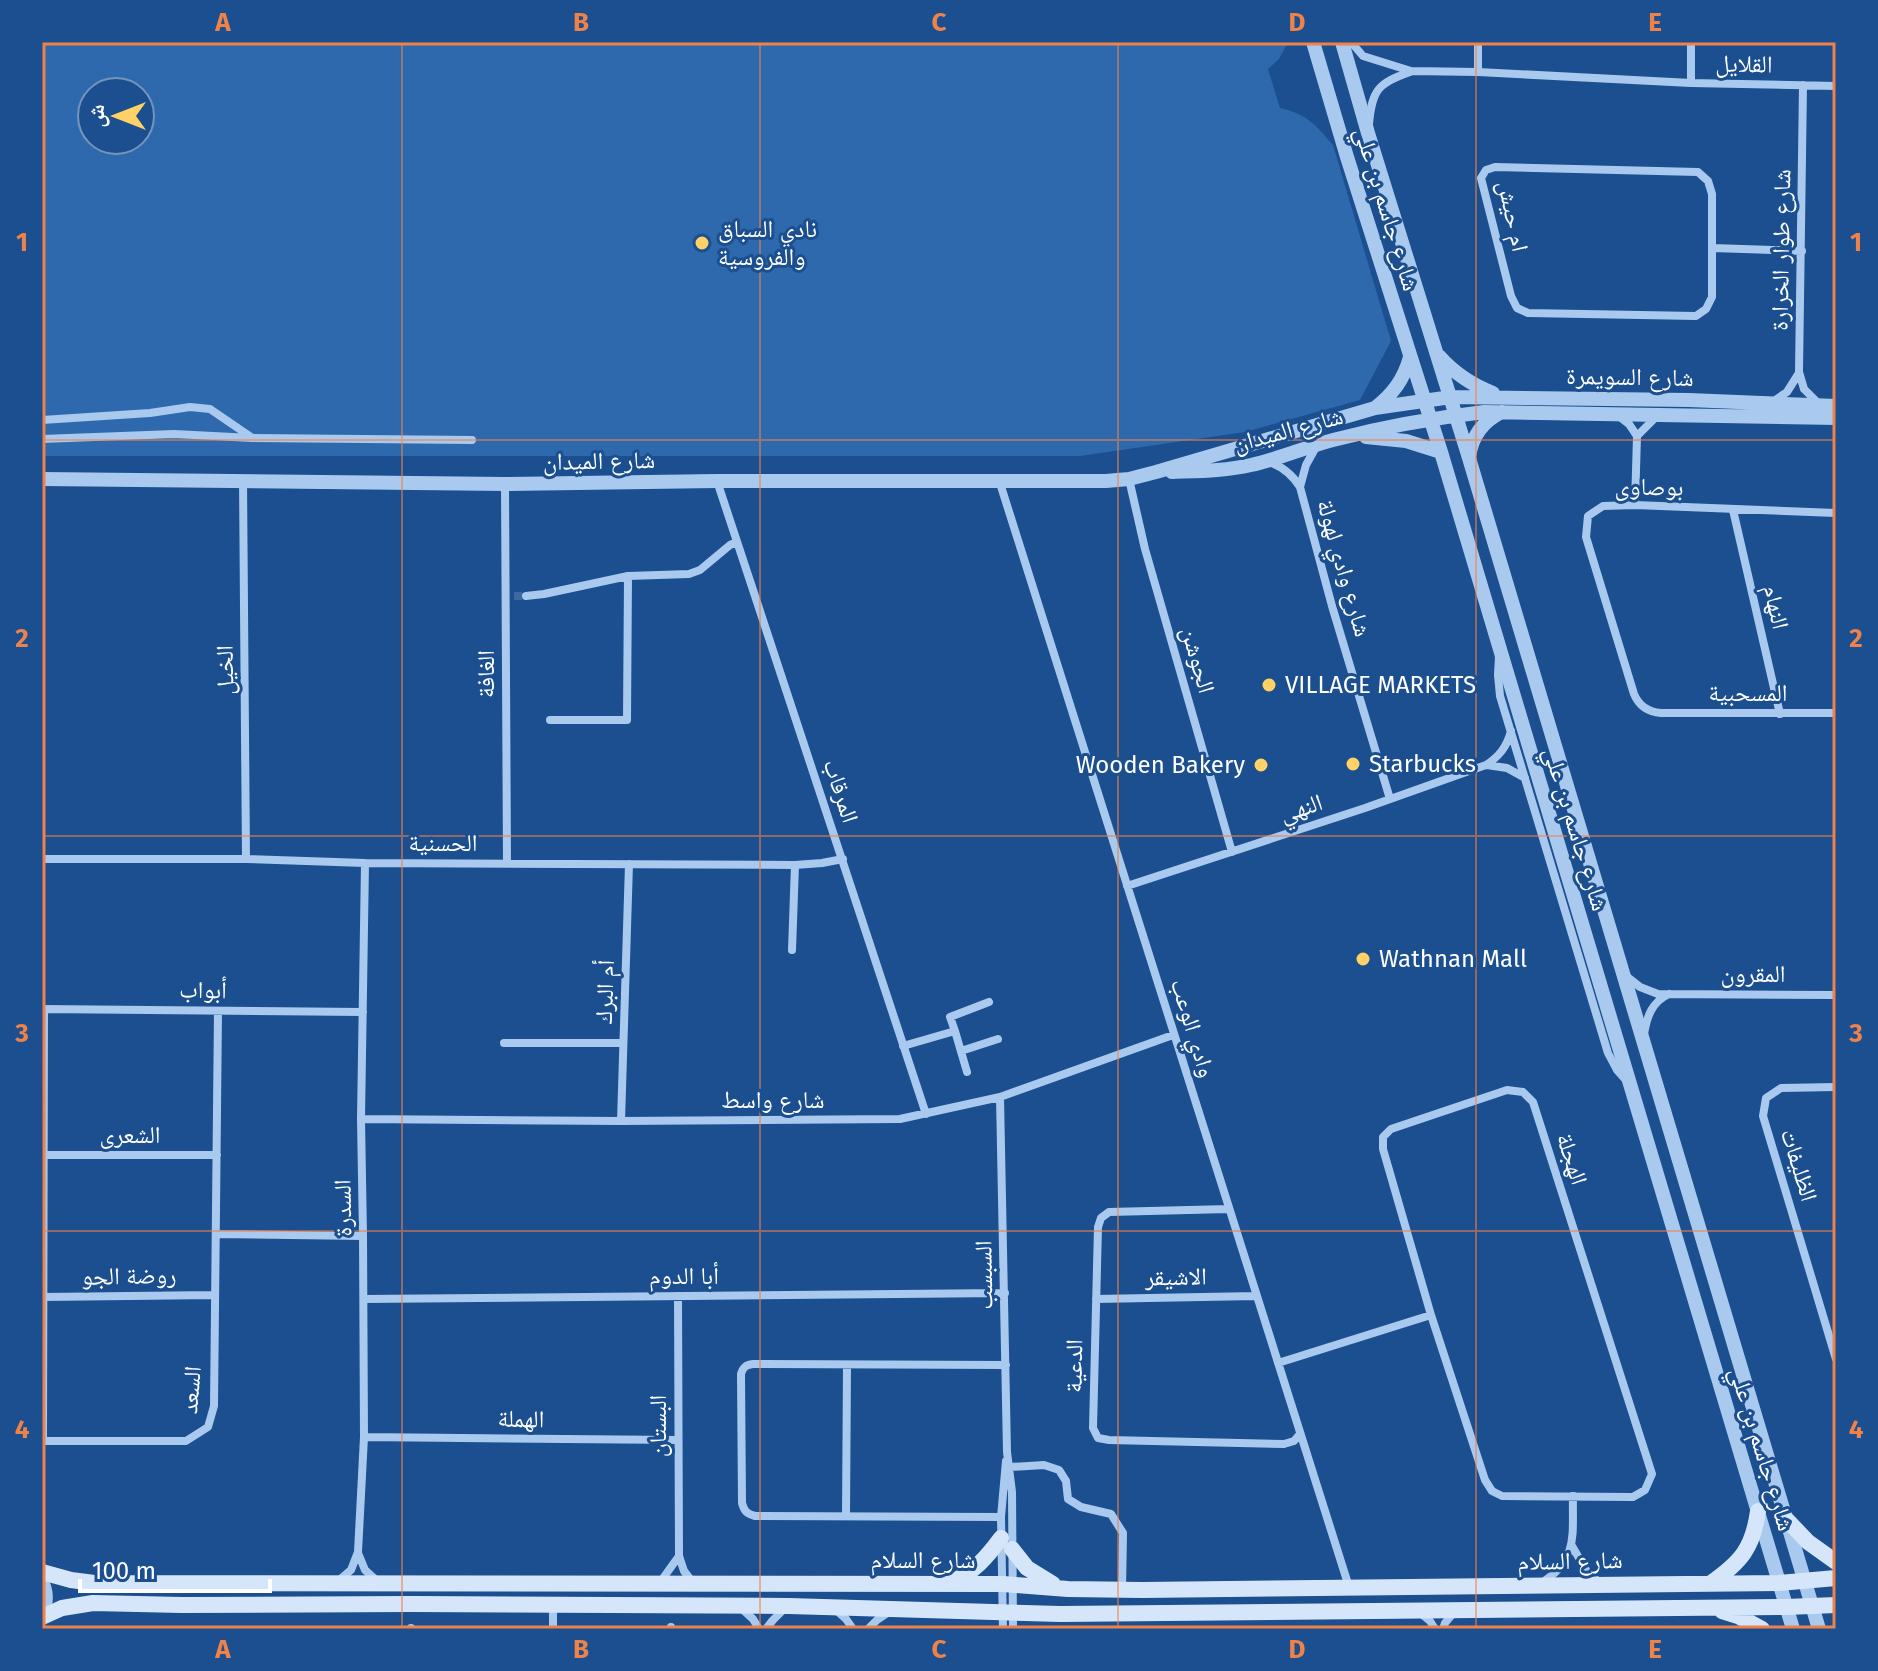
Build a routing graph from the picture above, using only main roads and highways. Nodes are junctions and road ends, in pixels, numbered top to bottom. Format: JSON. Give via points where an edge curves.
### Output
{"nodes":[{"id":1,"x":1758,"y":1511,"type":"road end"},
{"id":2,"x":1786,"y":1519,"type":"road end"},
{"id":3,"x":1836,"y":1562,"type":"edge"},
{"id":4,"x":42,"y":1574,"type":"edge"},
{"id":5,"x":1836,"y":1578,"type":"edge"},
{"id":6,"x":1711,"y":1583,"type":"junction"},
{"id":7,"x":946,"y":1584,"type":"junction"},
{"id":8,"x":1058,"y":1587,"type":"junction"},
{"id":9,"x":1836,"y":1605,"type":"edge"},
{"id":10,"x":1713,"y":1608,"type":"junction"},
{"id":11,"x":1049,"y":1614,"type":"junction"},
{"id":12,"x":1006,"y":1617,"type":"edge"},
{"id":13,"x":42,"y":1618,"type":"edge"},
{"id":14,"x":1029,"y":1629,"type":"edge"},
{"id":15,"x":1762,"y":1629,"type":"edge"}],
"edges":[{"from":1,"to":6,"type":"main road","via":[[1744,1555]]},
{"from":2,"to":3,"type":"main road"},
{"from":4,"to":7,"type":"main road","name":"شارع السلام","via":[[94,1583]]},
{"from":5,"to":6,"type":"main road","name":"شارع السلام"},
{"from":6,"to":8,"type":"main road","name":"شارع السلام"},
{"from":7,"to":8,"type":"main road","name":"شارع السلام"},
{"from":7,"to":8,"type":"main road","via":[[1007,1544],[1027,1568]]},
{"from":9,"to":10,"type":"main road","name":"شارع السلام"},
{"from":10,"to":11,"type":"main road","name":"شارع السلام"},
{"from":10,"to":15,"type":"main road"},
{"from":11,"to":12,"type":"main road","name":"شارع السلام"},
{"from":11,"to":14,"type":"main road"},
{"from":12,"to":13,"type":"main road","name":"شارع السلام","via":[[789,1606],[93,1603]]}]}
